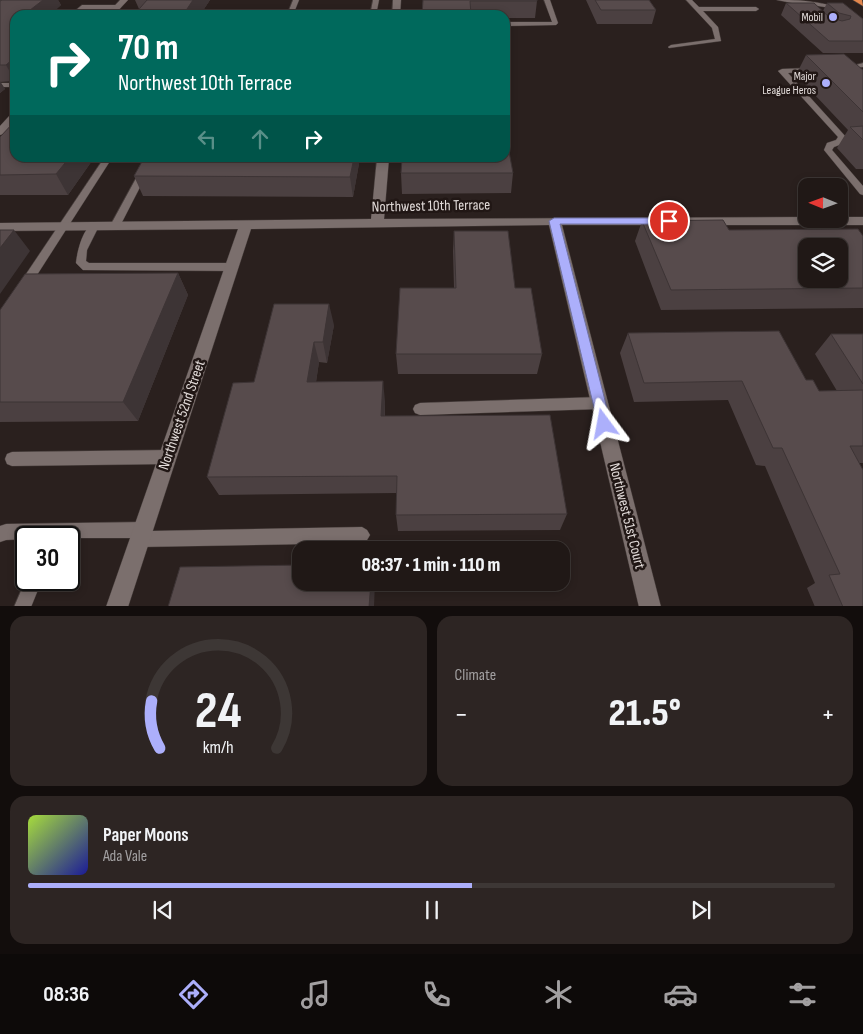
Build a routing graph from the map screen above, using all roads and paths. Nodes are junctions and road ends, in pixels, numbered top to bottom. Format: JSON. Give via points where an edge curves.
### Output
{"nodes":[{"id":1,"x":124,"y":0,"type":"edge"},
{"id":2,"x":547,"y":0,"type":"edge"},
{"id":3,"x":689,"y":0,"type":"edge"},
{"id":4,"x":780,"y":0,"type":"edge"},
{"id":5,"x":857,"y":0,"type":"edge"},
{"id":6,"x":799,"y":2,"type":"junction"},
{"id":7,"x":863,"y":4,"type":"edge"},
{"id":8,"x":118,"y":7,"type":"junction"},
{"id":9,"x":698,"y":9,"type":"junction"},
{"id":10,"x":756,"y":9,"type":"dead end"},
{"id":11,"x":807,"y":9,"type":"edge"},
{"id":12,"x":79,"y":10,"type":"edge"},
{"id":13,"x":115,"y":10,"type":"edge"},
{"id":14,"x":846,"y":10,"type":"junction"},
{"id":15,"x":863,"y":10,"type":"edge"},
{"id":16,"x":510,"y":24,"type":"edge"},
{"id":17,"x":863,"y":24,"type":"edge"},
{"id":18,"x":855,"y":29,"type":"edge"},
{"id":19,"x":863,"y":29,"type":"edge"},
{"id":20,"x":671,"y":47,"type":"dead end"},
{"id":21,"x":863,"y":65,"type":"edge"},
{"id":22,"x":844,"y":69,"type":"edge"},
{"id":23,"x":853,"y":69,"type":"junction"},
{"id":24,"x":825,"y":70,"type":"edge"},
{"id":25,"x":863,"y":78,"type":"edge"},
{"id":26,"x":10,"y":122,"type":"edge"},
{"id":27,"x":0,"y":132,"type":"edge"},
{"id":28,"x":105,"y":162,"type":"edge"},
{"id":29,"x":149,"y":162,"type":"edge"},
{"id":30,"x":382,"y":162,"type":"edge"},
{"id":31,"x":863,"y":192,"type":"edge"},
{"id":32,"x":554,"y":221,"type":"junction"},
{"id":33,"x":862,"y":221,"type":"edge"},
{"id":34,"x":377,"y":223,"type":"junction"},
{"id":35,"x":246,"y":224,"type":"junction"},
{"id":36,"x":62,"y":226,"type":"junction"},
{"id":37,"x":94,"y":226,"type":"junction"},
{"id":38,"x":115,"y":226,"type":"junction"},
{"id":39,"x":0,"y":227,"type":"edge"},
{"id":40,"x":232,"y":267,"type":"junction"},
{"id":41,"x":16,"y":298,"type":"edge"},
{"id":42,"x":600,"y":404,"type":"junction"},
{"id":43,"x":420,"y":409,"type":"dead end"},
{"id":44,"x":168,"y":457,"type":"junction"},
{"id":45,"x":12,"y":459,"type":"dead end"},
{"id":46,"x":15,"y":532,"type":"edge"},
{"id":47,"x":0,"y":534,"type":"edge"},
{"id":48,"x":80,"y":534,"type":"edge"},
{"id":49,"x":142,"y":534,"type":"junction"},
{"id":50,"x":362,"y":535,"type":"dead end"},
{"id":51,"x":29,"y":591,"type":"edge"},
{"id":52,"x":22,"y":606,"type":"edge"},
{"id":53,"x":117,"y":606,"type":"edge"},
{"id":54,"x":650,"y":606,"type":"edge"}],
"edges":[{"from":1,"to":8,"type":"street"},
{"from":2,"to":16,"type":"lane","via":[[554,24]]},
{"from":3,"to":9,"type":"lane"},
{"from":4,"to":6,"type":"lane"},
{"from":5,"to":7,"type":"highway"},
{"from":6,"to":11,"type":"lane"},
{"from":6,"to":14,"type":"lane","via":[[823,3]]},
{"from":8,"to":12,"type":"lane","via":[[82,7]]},
{"from":8,"to":13,"type":"street"},
{"from":9,"to":10,"type":"lane"},
{"from":9,"to":20,"type":"lane","via":[[715,27],[719,40]]},
{"from":14,"to":15,"type":"lane"},
{"from":14,"to":17,"type":"lane"},
{"from":18,"to":19,"type":"lane"},
{"from":21,"to":23,"type":"lane","via":[[852,66]]},
{"from":22,"to":23,"type":"lane"},
{"from":23,"to":25,"type":"lane"},
{"from":24,"to":31,"type":"lane","via":[[782,71],[842,137],[828,150]]},
{"from":26,"to":27,"type":"street"},
{"from":28,"to":36,"type":"lane"},
{"from":29,"to":38,"type":"lane"},
{"from":30,"to":34,"type":"street"},
{"from":32,"to":33,"type":"street","name":"Northwest 10th Terrace"},
{"from":32,"to":34,"type":"street","name":"Northwest 10th Terrace"},
{"from":32,"to":42,"type":"street","name":"Northwest 51st Court"},
{"from":34,"to":35,"type":"street","name":"Northwest 10th Terrace"},
{"from":35,"to":38,"type":"street","name":"Northwest 10th Terrace"},
{"from":35,"to":40,"type":"street","name":"Northwest 52nd Street"},
{"from":36,"to":37,"type":"street","name":"Northwest 10th Terrace"},
{"from":36,"to":39,"type":"street","name":"Northwest 10th Terrace"},
{"from":36,"to":41,"type":"lane"},
{"from":37,"to":38,"type":"street","name":"Northwest 10th Terrace"},
{"from":37,"to":40,"type":"lane","via":[[82,250],[81,263],[87,267]]},
{"from":40,"to":44,"type":"street","name":"Northwest 52nd Street"},
{"from":42,"to":43,"type":"lane"},
{"from":42,"to":54,"type":"street","name":"Northwest 51st Court"},
{"from":44,"to":45,"type":"lane"},
{"from":44,"to":49,"type":"street","name":"Northwest 52nd Street"},
{"from":46,"to":47,"type":"lane"},
{"from":48,"to":49,"type":"lane"},
{"from":49,"to":50,"type":"lane"},
{"from":49,"to":53,"type":"street","name":"Northwest 52nd Street"},
{"from":51,"to":52,"type":"lane"}]}
